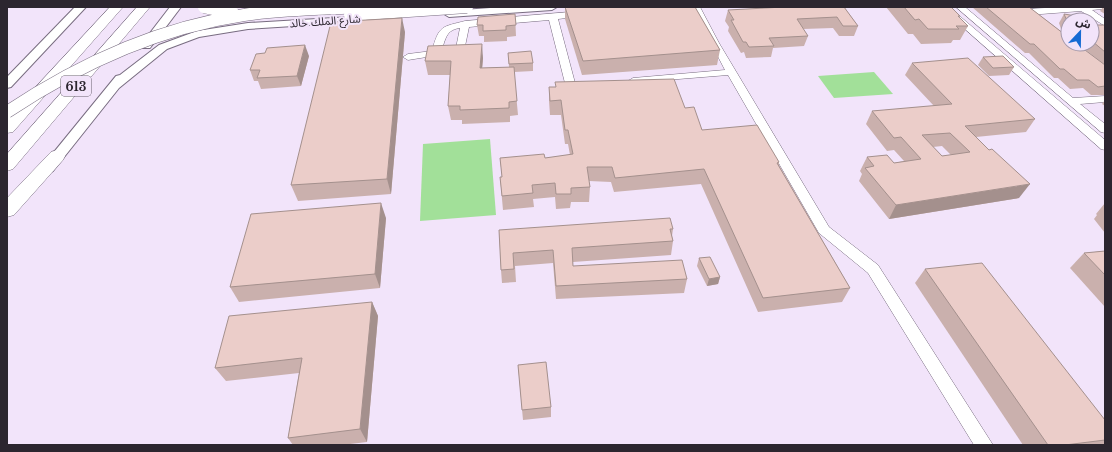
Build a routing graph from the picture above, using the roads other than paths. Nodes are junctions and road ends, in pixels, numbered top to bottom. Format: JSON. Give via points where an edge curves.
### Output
{"nodes":[{"id":1,"x":81,"y":7,"type":"edge"},
{"id":2,"x":117,"y":7,"type":"edge"},
{"id":3,"x":144,"y":7,"type":"edge"},
{"id":4,"x":176,"y":7,"type":"edge"},
{"id":5,"x":204,"y":7,"type":"edge"},
{"id":6,"x":249,"y":7,"type":"edge"},
{"id":7,"x":260,"y":7,"type":"edge"},
{"id":8,"x":271,"y":7,"type":"edge"},
{"id":9,"x":362,"y":7,"type":"edge"},
{"id":10,"x":467,"y":7,"type":"edge"},
{"id":11,"x":694,"y":7,"type":"edge"},
{"id":12,"x":944,"y":7,"type":"edge"},
{"id":13,"x":960,"y":7,"type":"edge"},
{"id":14,"x":1098,"y":7,"type":"edge"},
{"id":15,"x":1083,"y":8,"type":"junction"},
{"id":16,"x":1025,"y":9,"type":"edge"},
{"id":17,"x":553,"y":11,"type":"edge"},
{"id":18,"x":592,"y":13,"type":"edge"},
{"id":19,"x":1040,"y":21,"type":"edge"},
{"id":20,"x":316,"y":22,"type":"junction"},
{"id":21,"x":1105,"y":23,"type":"edge"},
{"id":22,"x":465,"y":24,"type":"junction"},
{"id":23,"x":436,"y":53,"type":"junction"},
{"id":24,"x":408,"y":57,"type":"dead end"},
{"id":25,"x":732,"y":72,"type":"junction"},
{"id":26,"x":624,"y":82,"type":"edge"},
{"id":27,"x":7,"y":84,"type":"edge"},
{"id":28,"x":594,"y":85,"type":"edge"},
{"id":29,"x":114,"y":86,"type":"junction"},
{"id":30,"x":1105,"y":99,"type":"edge"},
{"id":31,"x":1070,"y":101,"type":"junction"},
{"id":32,"x":7,"y":112,"type":"edge"},
{"id":33,"x":7,"y":128,"type":"edge"},
{"id":34,"x":1105,"y":130,"type":"edge"},
{"id":35,"x":1105,"y":146,"type":"edge"},
{"id":36,"x":57,"y":156,"type":"junction"},
{"id":37,"x":7,"y":165,"type":"edge"},
{"id":38,"x":7,"y":210,"type":"edge"},
{"id":39,"x":7,"y":219,"type":"edge"},
{"id":40,"x":984,"y":445,"type":"edge"}],
"edges":[{"from":1,"to":27,"type":"main road"},
{"from":2,"to":33,"type":"highway","number":"613"},
{"from":3,"to":37,"type":"highway","number":"613"},
{"from":4,"to":29,"type":"main road"},
{"from":5,"to":10,"type":"main road","bridge":true,"via":[[238,14],[292,16],[339,16]]},
{"from":6,"to":7,"type":"main road"},
{"from":8,"to":20,"type":"main road","via":[[255,12],[252,18],[258,22]]},
{"from":9,"to":32,"type":"main road","bridge":true,"via":[[244,15],[182,28],[133,45],[78,69]]},
{"from":11,"to":25,"type":"street"},
{"from":12,"to":35,"type":"street"},
{"from":13,"to":31,"type":"street"},
{"from":14,"to":15,"type":"street"},
{"from":15,"to":16,"type":"street"},
{"from":15,"to":21,"type":"street"},
{"from":16,"to":19,"type":"street"},
{"from":17,"to":18,"type":"street"},
{"from":17,"to":20,"type":"main road","name":"شارع الملك خالد"},
{"from":17,"to":22,"type":"street"},
{"from":17,"to":28,"type":"street","via":[[571,87]]},
{"from":20,"to":29,"type":"main road","name":"شارع الملك خالد","via":[[248,26],[191,36],[163,47]]},
{"from":22,"to":23,"type":"street","via":[[443,31]]},
{"from":22,"to":23,"type":"street","via":[[461,49],[455,52]]},
{"from":23,"to":24,"type":"street"},
{"from":25,"to":26,"type":"street"},
{"from":25,"to":40,"type":"street","via":[[824,230],[873,269]]},
{"from":29,"to":36,"type":"main road"},
{"from":30,"to":31,"type":"street"},
{"from":31,"to":34,"type":"street"},
{"from":36,"to":38,"type":"highway"},
{"from":36,"to":39,"type":"main road"}]}
